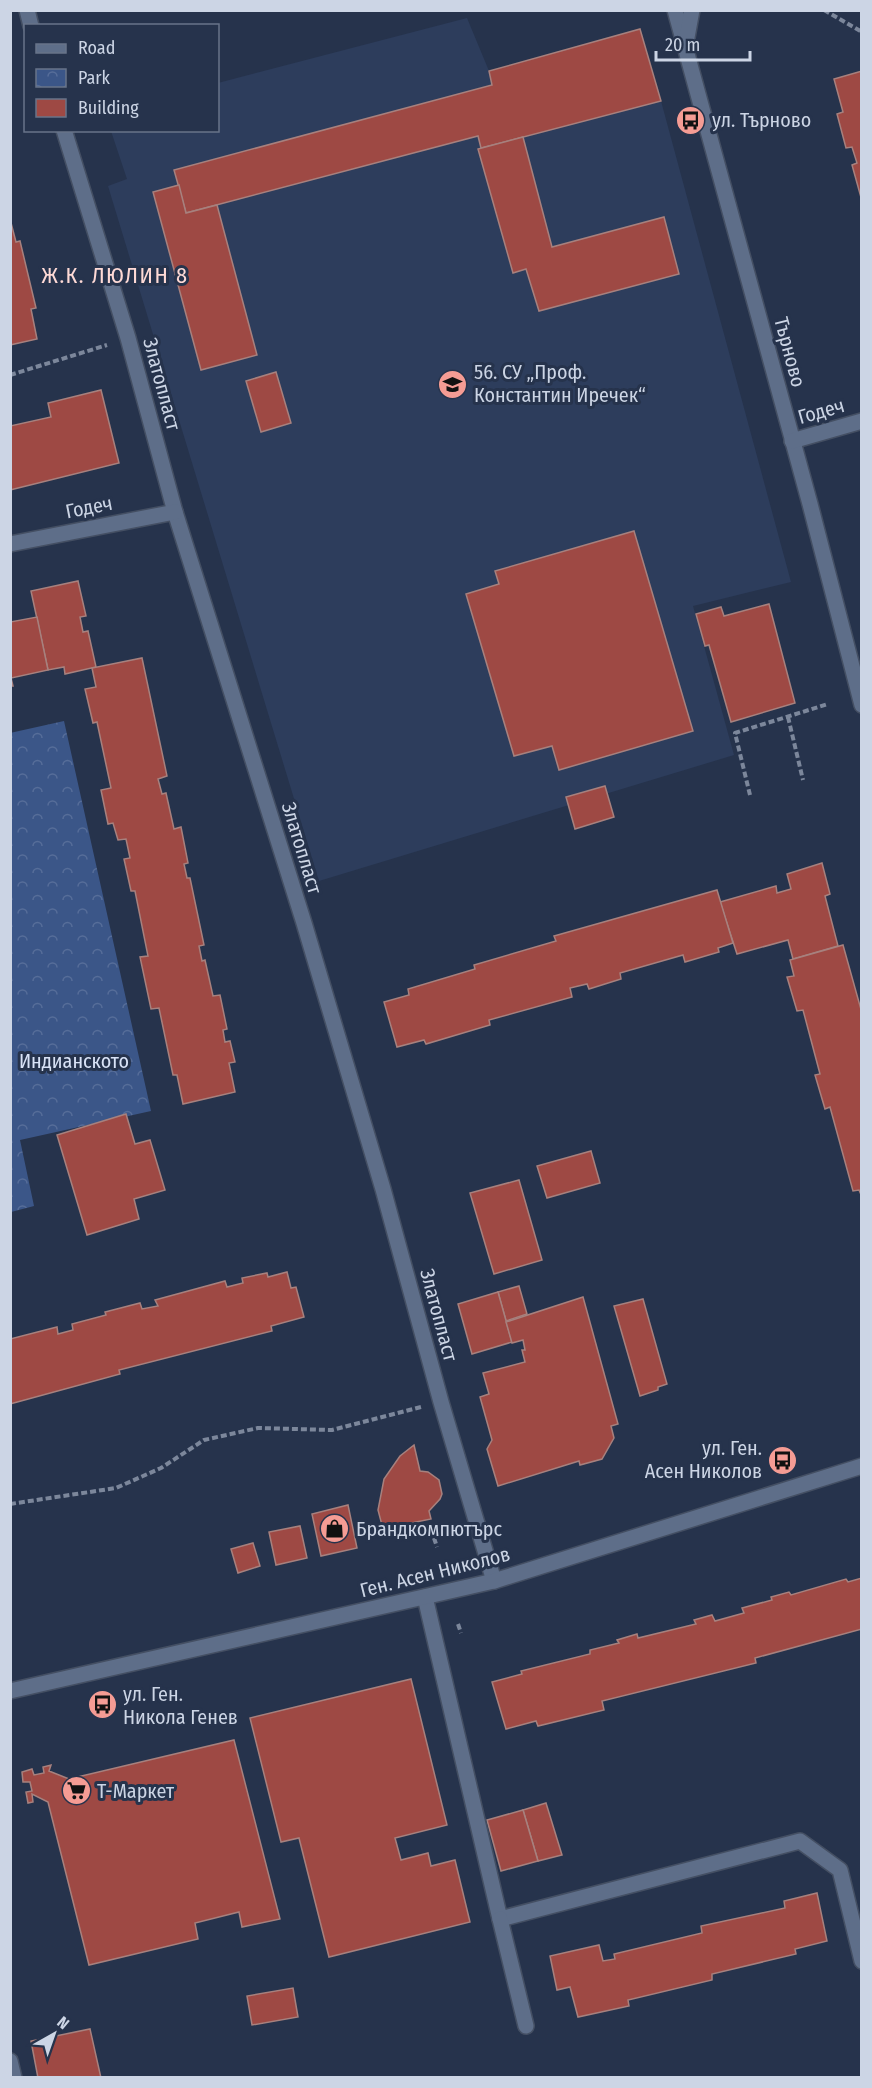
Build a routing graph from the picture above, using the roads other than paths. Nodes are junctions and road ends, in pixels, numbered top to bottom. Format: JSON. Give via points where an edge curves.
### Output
{"nodes":[{"id":1,"x":675,"y":10,"type":"edge"},
{"id":2,"x":692,"y":10,"type":"edge"},
{"id":3,"x":685,"y":46,"type":"junction"},
{"id":4,"x":65,"y":132,"type":"edge"},
{"id":5,"x":861,"y":421,"type":"edge"},
{"id":6,"x":792,"y":441,"type":"junction"},
{"id":7,"x":175,"y":512,"type":"junction"},
{"id":8,"x":10,"y":544,"type":"edge"},
{"id":9,"x":861,"y":705,"type":"edge"},
{"id":10,"x":861,"y":1467,"type":"edge"},
{"id":11,"x":494,"y":1581,"type":"junction"},
{"id":12,"x":425,"y":1597,"type":"junction"},
{"id":13,"x":10,"y":1691,"type":"edge"},
{"id":14,"x":500,"y":1919,"type":"junction"},
{"id":15,"x":861,"y":1961,"type":"edge"},
{"id":16,"x":526,"y":2026,"type":"dead end"},
{"id":17,"x":10,"y":2061,"type":"edge"},
{"id":18,"x":14,"y":2078,"type":"edge"}],
"edges":[{"from":1,"to":3,"type":"street","name":"Търново"},
{"from":2,"to":3,"type":"street"},
{"from":3,"to":6,"type":"street","name":"Търново"},
{"from":4,"to":7,"type":"street","name":"Златопласт","via":[[128,338]]},
{"from":5,"to":6,"type":"street","name":"Годеч"},
{"from":6,"to":9,"type":"street","name":"Търново"},
{"from":7,"to":8,"type":"street","name":"Годеч"},
{"from":7,"to":11,"type":"street","name":"Златопласт","via":[[307,934]]},
{"from":10,"to":11,"type":"street","name":"Ген. Асен Николов"},
{"from":11,"to":12,"type":"street","name":"Ген. Асен Николов"},
{"from":12,"to":13,"type":"street","name":"Ген. Асен Николов"},
{"from":12,"to":14,"type":"street"},
{"from":14,"to":15,"type":"street","via":[[800,1841],[840,1870]]},
{"from":14,"to":16,"type":"street"},
{"from":17,"to":18,"type":"street"}]}
